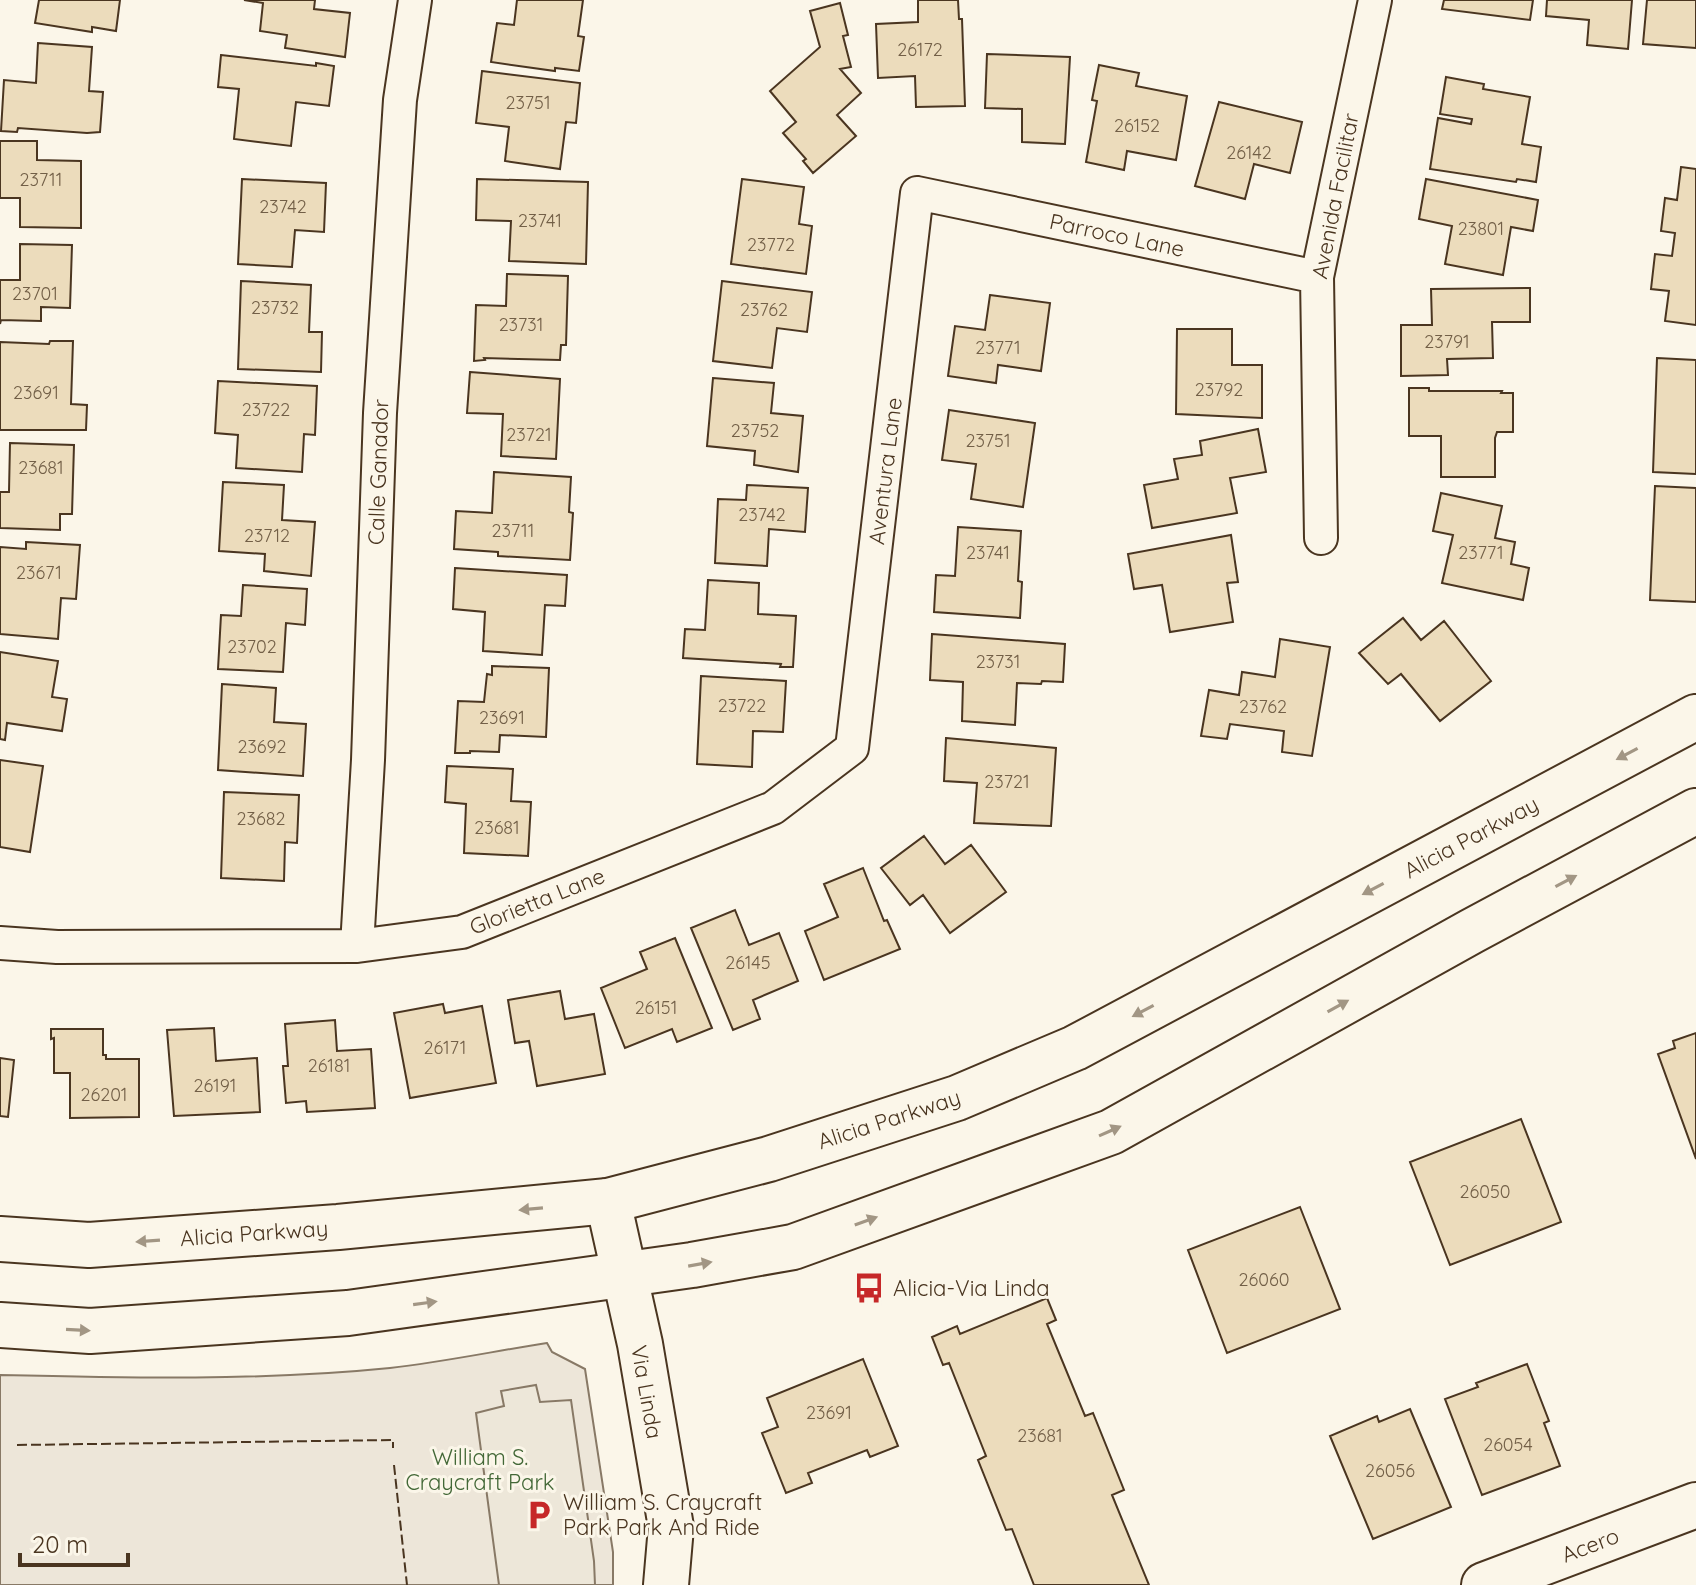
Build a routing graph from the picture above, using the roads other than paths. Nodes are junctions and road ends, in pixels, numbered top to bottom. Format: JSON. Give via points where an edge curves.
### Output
{"nodes":[{"id":1,"x":415,"y":0,"type":"edge"},
{"id":2,"x":1375,"y":0,"type":"edge"},
{"id":3,"x":917,"y":193,"type":"joint"},
{"id":4,"x":1317,"y":277,"type":"junction"},
{"id":5,"x":1321,"y":538,"type":"dead end"},
{"id":6,"x":1696,"y":717,"type":"edge"},
{"id":7,"x":852,"y":748,"type":"joint"},
{"id":8,"x":1696,"y":811,"type":"edge"},
{"id":9,"x":0,"y":943,"type":"edge"},
{"id":10,"x":357,"y":946,"type":"junction"},
{"id":11,"x":608,"y":1201,"type":"junction"},
{"id":12,"x":0,"y":1239,"type":"edge"},
{"id":13,"x":623,"y":1275,"type":"junction"},
{"id":14,"x":0,"y":1325,"type":"edge"},
{"id":15,"x":1696,"y":1505,"type":"edge"},
{"id":16,"x":666,"y":1585,"type":"edge"},
{"id":17,"x":1484,"y":1585,"type":"edge"}],
"edges":[{"from":1,"to":10,"type":"street","name":"Calle Ganador","via":[[400,100],[380,413]]},
{"from":2,"to":4,"type":"street","name":"Avenida Facilitar"},
{"from":3,"to":4,"type":"street","name":"Parroco Lane"},
{"from":3,"to":7,"type":"street","name":"Aventura Lane"},
{"from":4,"to":5,"type":"street","name":"Avenida Facilitar"},
{"from":6,"to":11,"type":"main road","name":"Alicia Parkway","one_way":true,"via":[[1075,1048],[957,1098],[769,1159]]},
{"from":7,"to":10,"type":"street","name":"Glorietta Lane","via":[[773,808],[462,932]]},
{"from":13,"to":8,"type":"main road","one_way":true,"via":[[793,1247],[1111,1132]]},
{"from":9,"to":10,"type":"street","name":"Glorietta Lane"},
{"from":11,"to":12,"type":"main road","name":"Alicia Parkway","one_way":true,"via":[[89,1245]]},
{"from":11,"to":13,"type":"main road","name":"Via Linda"},
{"from":14,"to":13,"type":"main road","one_way":true,"via":[[90,1331],[348,1313]]},
{"from":13,"to":16,"type":"main road","name":"Via Linda","via":[[671,1527]]},
{"from":15,"to":17,"type":"main road","name":"Acero"}]}
